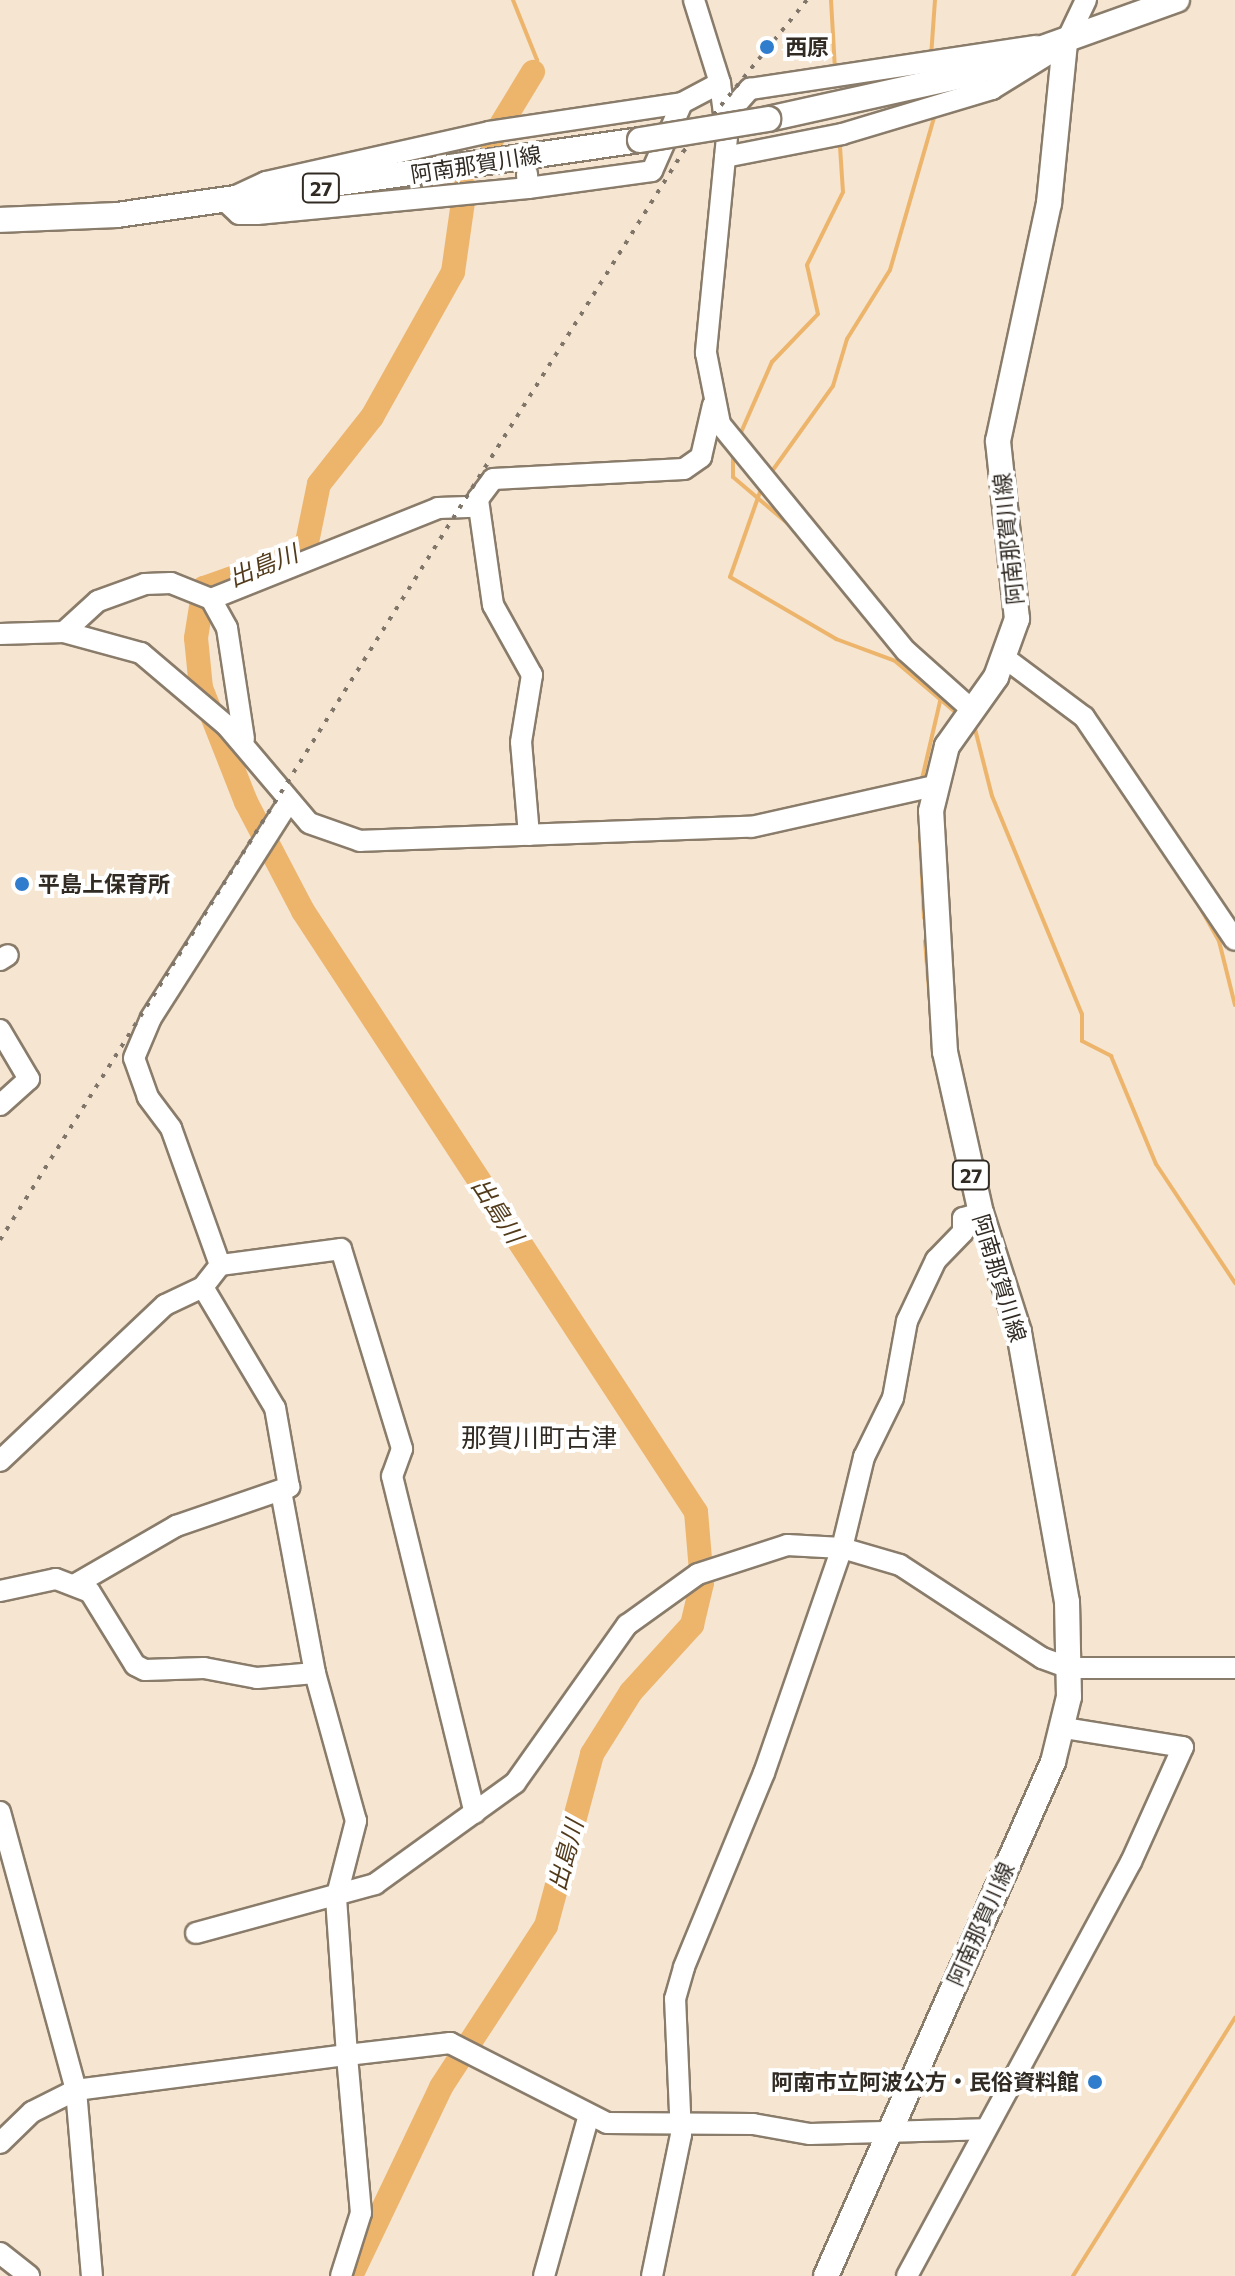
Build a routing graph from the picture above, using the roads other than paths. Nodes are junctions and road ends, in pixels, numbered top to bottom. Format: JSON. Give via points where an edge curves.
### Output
{"nodes":[{"id":1,"x":694,"y":0,"type":"edge"},
{"id":2,"x":1086,"y":0,"type":"edge"},
{"id":3,"x":1177,"y":0,"type":"edge"},
{"id":4,"x":1065,"y":44,"type":"junction"},
{"id":5,"x":720,"y":83,"type":"junction"},
{"id":6,"x":682,"y":103,"type":"junction"},
{"id":7,"x":727,"y":115,"type":"junction"},
{"id":8,"x":725,"y":157,"type":"junction"},
{"id":9,"x":225,"y":201,"type":"junction"},
{"id":10,"x":0,"y":220,"type":"edge"},
{"id":11,"x":713,"y":405,"type":"junction"},
{"id":12,"x":475,"y":507,"type":"junction"},
{"id":13,"x":211,"y":599,"type":"junction"},
{"id":14,"x":64,"y":632,"type":"junction"},
{"id":15,"x":0,"y":634,"type":"edge"},
{"id":16,"x":1005,"y":658,"type":"junction"},
{"id":17,"x":971,"y":709,"type":"junction"},
{"id":18,"x":248,"y":750,"type":"junction"},
{"id":19,"x":935,"y":786,"type":"junction"},
{"id":20,"x":289,"y":801,"type":"junction"},
{"id":21,"x":529,"y":835,"type":"junction"},
{"id":22,"x":1235,"y":940,"type":"edge"},
{"id":23,"x":0,"y":1030,"type":"edge"},
{"id":24,"x":0,"y":1105,"type":"edge"},
{"id":25,"x":974,"y":1215,"type":"junction"},
{"id":26,"x":220,"y":1265,"type":"junction"},
{"id":27,"x":203,"y":1287,"type":"junction"},
{"id":28,"x":0,"y":1461,"type":"edge"},
{"id":29,"x":281,"y":1491,"type":"junction"},
{"id":30,"x":846,"y":1549,"type":"junction"},
{"id":31,"x":76,"y":1584,"type":"junction"},
{"id":32,"x":0,"y":1591,"type":"edge"},
{"id":33,"x":1070,"y":1668,"type":"junction"},
{"id":34,"x":1235,"y":1668,"type":"edge"},
{"id":35,"x":315,"y":1673,"type":"junction"},
{"id":36,"x":1064,"y":1728,"type":"junction"},
{"id":37,"x":0,"y":1812,"type":"edge"},
{"id":38,"x":475,"y":1813,"type":"junction"},
{"id":39,"x":336,"y":1899,"type":"junction"},
{"id":40,"x":196,"y":1933,"type":"dead end"},
{"id":41,"x":347,"y":2055,"type":"junction"},
{"id":42,"x":76,"y":2090,"type":"junction"},
{"id":43,"x":588,"y":2118,"type":"junction"},
{"id":44,"x":687,"y":2124,"type":"junction"},
{"id":45,"x":984,"y":2129,"type":"junction"},
{"id":46,"x":889,"y":2131,"type":"junction"},
{"id":47,"x":0,"y":2143,"type":"edge"},
{"id":48,"x":0,"y":2253,"type":"edge"},
{"id":49,"x":29,"y":2276,"type":"edge"},
{"id":50,"x":92,"y":2276,"type":"edge"},
{"id":51,"x":341,"y":2276,"type":"edge"},
{"id":52,"x":544,"y":2276,"type":"edge"},
{"id":53,"x":652,"y":2276,"type":"edge"},
{"id":54,"x":826,"y":2276,"type":"edge"},
{"id":55,"x":907,"y":2276,"type":"edge"}],
"edges":[{"from":1,"to":5,"type":"street"},
{"from":2,"to":4,"type":"street"},
{"from":3,"to":4,"type":"main road"},
{"from":4,"to":7,"type":"street","via":[[750,89]]},
{"from":4,"to":8,"type":"street","via":[[1016,77],[935,107]]},
{"from":4,"to":9,"type":"main road","name":"阿南那賀川線","number":"27","bridge":true,"via":[[967,75],[768,119]]},
{"from":4,"to":16,"type":"main road","name":"阿南那賀川線","number":"27","via":[[1049,203],[998,441],[1017,619]]},
{"from":5,"to":6,"type":"street"},
{"from":5,"to":7,"type":"street"},
{"from":6,"to":9,"type":"street","via":[[266,182]]},
{"from":6,"to":9,"type":"street","via":[[652,171],[257,214],[239,214]]},
{"from":7,"to":8,"type":"street"},
{"from":8,"to":11,"type":"street","via":[[707,322]]},
{"from":9,"to":10,"type":"main road","name":"阿南那賀川線","number":"27"},
{"from":11,"to":12,"type":"street","via":[[701,457],[684,469],[493,479]]},
{"from":11,"to":17,"type":"street","via":[[734,447],[906,651]]},
{"from":12,"to":13,"type":"street","via":[[438,508]]},
{"from":12,"to":21,"type":"street","via":[[493,605],[532,675],[521,742]]},
{"from":13,"to":14,"type":"street","via":[[171,583],[145,584],[98,601]]},
{"from":13,"to":18,"type":"street","via":[[227,628],[233,699]]},
{"from":14,"to":15,"type":"street"},
{"from":14,"to":18,"type":"street","via":[[141,653],[175,675]]},
{"from":16,"to":17,"type":"main road","name":"阿南那賀川線","number":"27"},
{"from":16,"to":22,"type":"street","via":[[1084,717]]},
{"from":17,"to":19,"type":"main road","name":"阿南那賀川線","number":"27","via":[[947,746]]},
{"from":18,"to":20,"type":"street"},
{"from":19,"to":21,"type":"street","via":[[779,824]]},
{"from":19,"to":25,"type":"main road","name":"阿南那賀川線","number":"27","via":[[936,983]]},
{"from":20,"to":21,"type":"street","via":[[327,833],[360,841]]},
{"from":20,"to":26,"type":"street","via":[[151,1018],[134,1058],[148,1097],[171,1128]]},
{"from":23,"to":24,"type":"street","via":[[29,1079]]},
{"from":25,"to":30,"type":"street","via":[[907,1321],[893,1398],[864,1457]]},
{"from":25,"to":33,"type":"main road","name":"阿南那賀川線","number":"27","via":[[1019,1332],[1067,1602]]},
{"from":26,"to":27,"type":"street"},
{"from":26,"to":38,"type":"street","via":[[341,1249],[374,1379],[402,1449],[392,1476]]},
{"from":27,"to":28,"type":"street","via":[[165,1305]]},
{"from":27,"to":29,"type":"street","via":[[275,1408],[289,1487]]},
{"from":29,"to":31,"type":"street","via":[[176,1526]]},
{"from":29,"to":35,"type":"street"},
{"from":30,"to":33,"type":"street","via":[[900,1565],[1042,1658]]},
{"from":30,"to":38,"type":"street","via":[[787,1545],[703,1574],[627,1625],[515,1783]]},
{"from":30,"to":44,"type":"street","via":[[675,1999]]},
{"from":31,"to":32,"type":"street","via":[[28,1581]]},
{"from":31,"to":35,"type":"street","via":[[98,1599],[135,1665],[145,1670],[204,1668],[257,1678]]},
{"from":33,"to":34,"type":"street"},
{"from":33,"to":36,"type":"main road","name":"阿南那賀川線","number":"27"},
{"from":35,"to":39,"type":"street","via":[[356,1821]]},
{"from":36,"to":45,"type":"street","via":[[1183,1747],[1131,1862]]},
{"from":36,"to":46,"type":"main road","name":"阿南那賀川線","number":"27"},
{"from":37,"to":42,"type":"street"},
{"from":38,"to":39,"type":"street","via":[[375,1884]]},
{"from":39,"to":40,"type":"street"},
{"from":39,"to":41,"type":"street"},
{"from":41,"to":42,"type":"street"},
{"from":41,"to":43,"type":"street","via":[[463,2050]]},
{"from":41,"to":51,"type":"street","via":[[361,2213]]},
{"from":42,"to":47,"type":"street","via":[[32,2112]]},
{"from":42,"to":50,"type":"street"},
{"from":43,"to":44,"type":"street"},
{"from":43,"to":52,"type":"street"},
{"from":44,"to":46,"type":"street","via":[[810,2134]]},
{"from":44,"to":53,"type":"street"},
{"from":45,"to":46,"type":"street"},
{"from":45,"to":55,"type":"street"},
{"from":46,"to":54,"type":"main road","name":"阿南那賀川線","number":"27"},
{"from":48,"to":49,"type":"street"}]}
